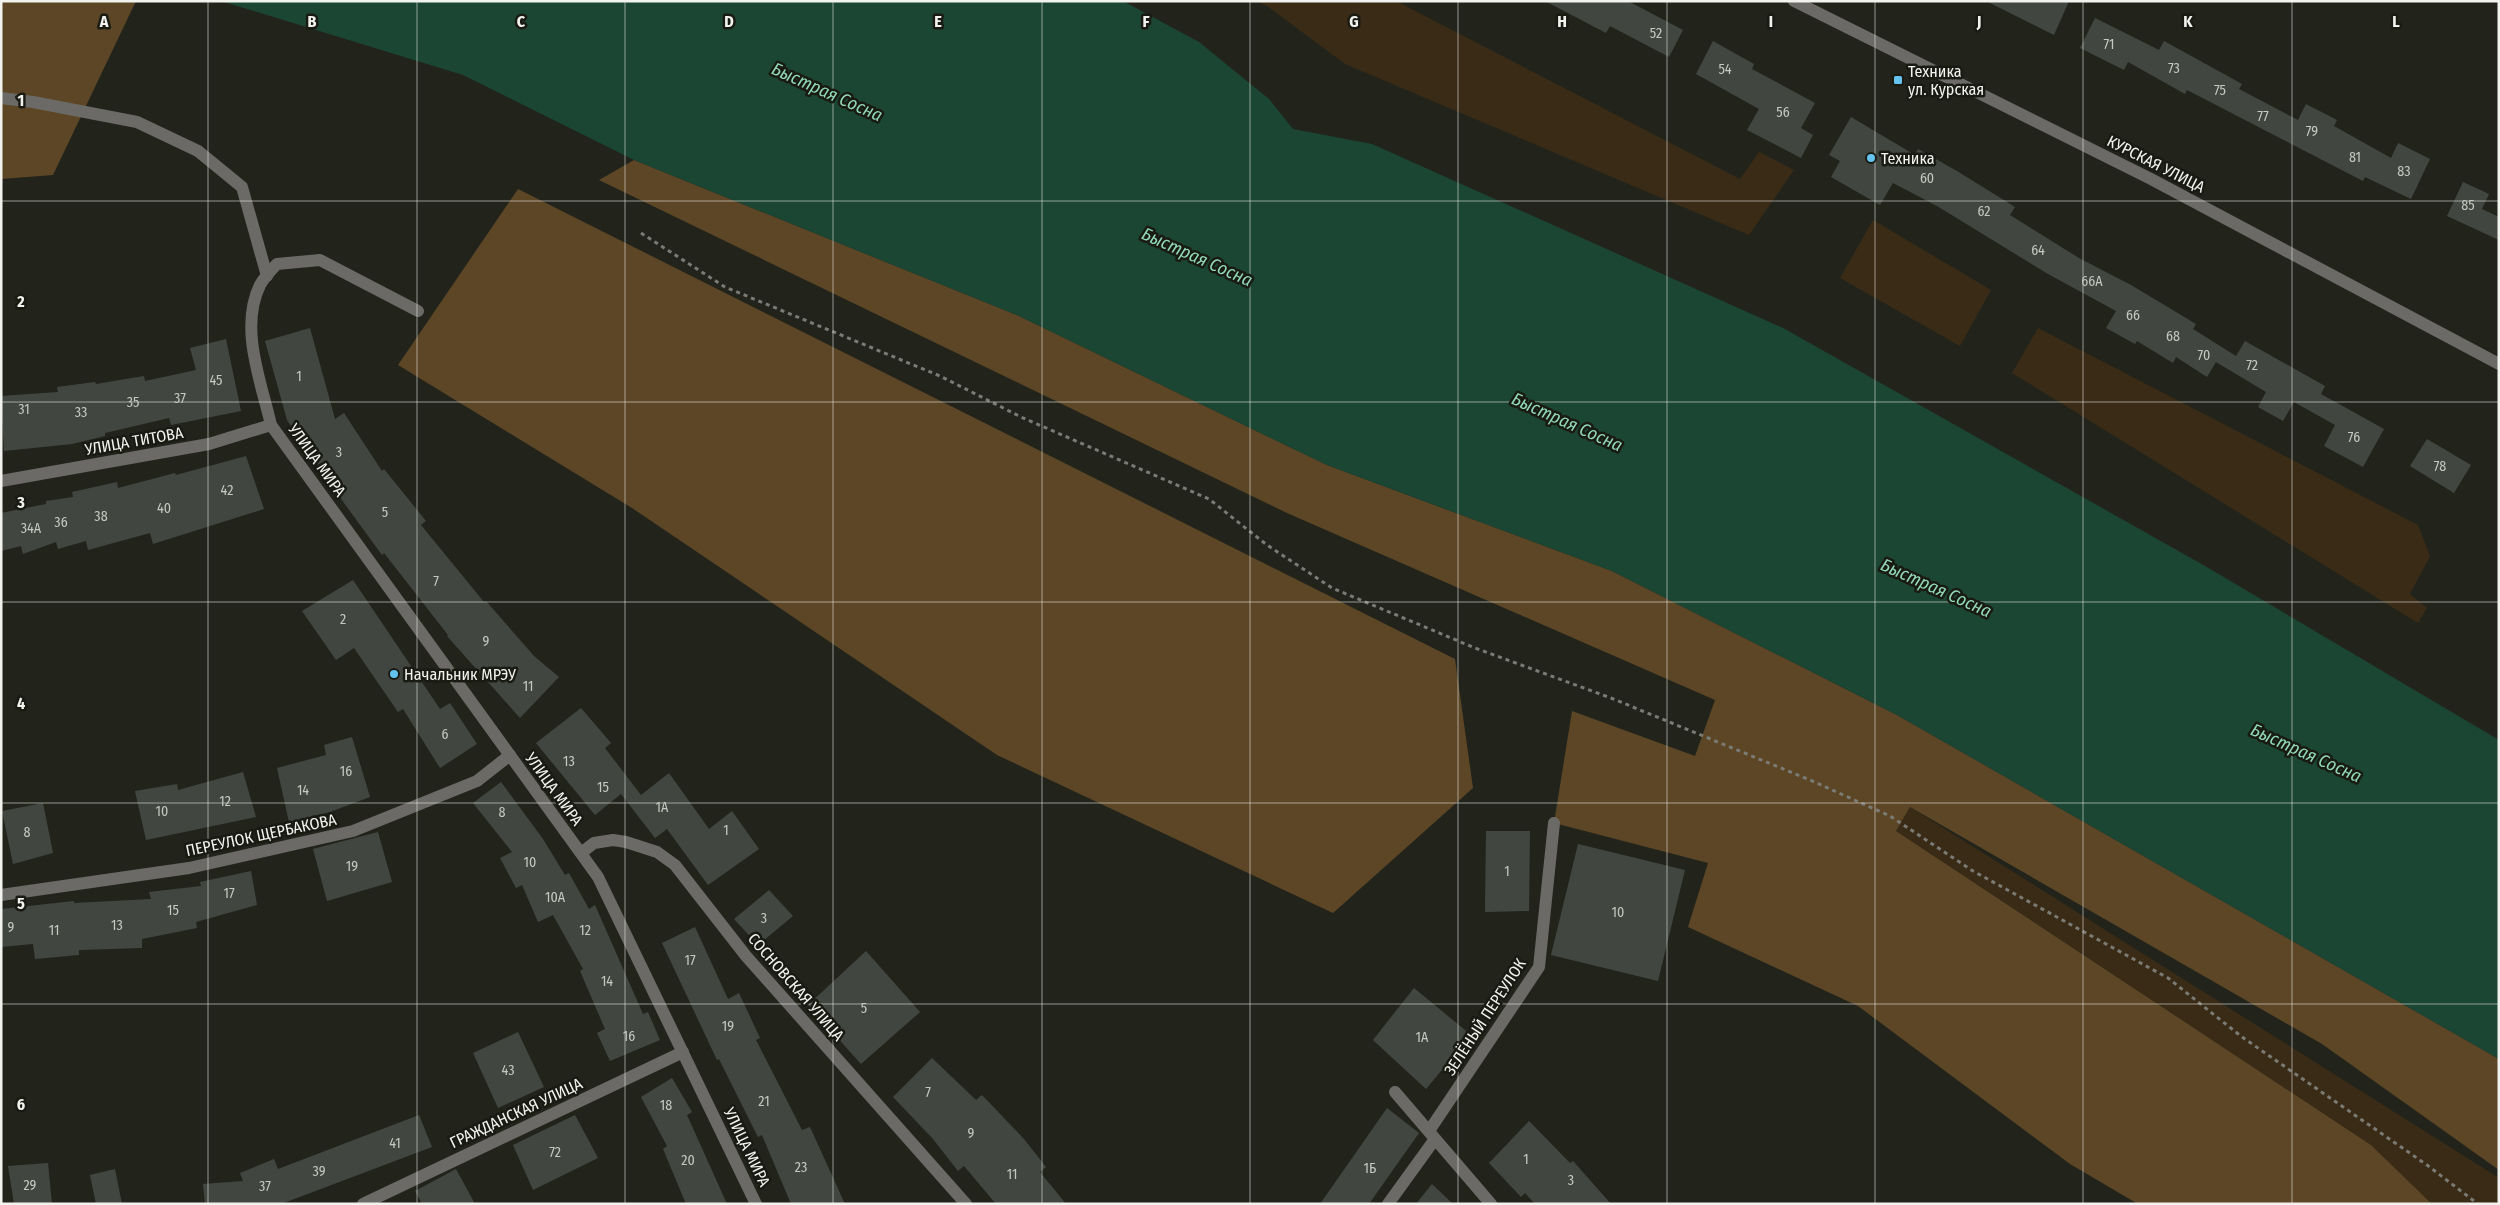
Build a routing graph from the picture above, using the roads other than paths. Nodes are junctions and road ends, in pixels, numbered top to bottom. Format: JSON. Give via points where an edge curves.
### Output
{"nodes":[{"id":1,"x":1794,"y":1,"type":"edge"},
{"id":2,"x":1,"y":98,"type":"edge"},
{"id":3,"x":267,"y":276,"type":"junction"},
{"id":4,"x":418,"y":311,"type":"dead end"},
{"id":5,"x":2499,"y":364,"type":"edge"},
{"id":6,"x":271,"y":425,"type":"junction"},
{"id":7,"x":1,"y":481,"type":"edge"},
{"id":8,"x":510,"y":755,"type":"junction"},
{"id":9,"x":1554,"y":823,"type":"dead end"},
{"id":10,"x":581,"y":853,"type":"junction"},
{"id":11,"x":1,"y":895,"type":"edge"},
{"id":12,"x":683,"y":1052,"type":"junction"},
{"id":13,"x":1395,"y":1092,"type":"dead end"},
{"id":14,"x":1432,"y":1135,"type":"junction"},
{"id":15,"x":363,"y":1204,"type":"edge"},
{"id":16,"x":756,"y":1204,"type":"edge"},
{"id":17,"x":966,"y":1204,"type":"edge"},
{"id":18,"x":1388,"y":1204,"type":"edge"},
{"id":19,"x":1491,"y":1204,"type":"edge"}],
"edges":[{"from":1,"to":5,"type":"street","name":"КУРСКАЯ УЛИЦА","via":[[2151,179]]},
{"from":2,"to":3,"type":"street","via":[[138,122],[198,152],[242,187]]},
{"from":3,"to":4,"type":"street","via":[[277,264],[320,260]]},
{"from":3,"to":6,"type":"street","via":[[260,285],[250,321]]},
{"from":6,"to":7,"type":"street","name":"УЛИЦА ТИТОВА","via":[[210,444]]},
{"from":6,"to":8,"type":"street","name":"УЛИЦА МИРА"},
{"from":8,"to":10,"type":"street","name":"УЛИЦА МИРА"},
{"from":8,"to":11,"type":"street","name":"ПЕРЕУЛОК ЩЕРБАКОВА","via":[[477,781],[353,832],[189,868]]},
{"from":9,"to":14,"type":"street","name":"ЗЕЛЁНЫЙ ПЕРЕУЛОК","via":[[1539,967]]},
{"from":10,"to":12,"type":"street","name":"УЛИЦА МИРА","via":[[598,877]]},
{"from":10,"to":17,"type":"street","name":"СОСНОВСКАЯ УЛИЦА","via":[[594,843],[613,840],[657,852],[675,865],[746,956]]},
{"from":12,"to":15,"type":"street","name":"ГРАЖДАНСКАЯ УЛИЦА"},
{"from":12,"to":16,"type":"street","name":"УЛИЦА МИРА"},
{"from":13,"to":14,"type":"street"},
{"from":14,"to":18,"type":"street","name":"ЗЕЛЁНЫЙ ПЕРЕУЛОК"},
{"from":14,"to":19,"type":"street"}]}
